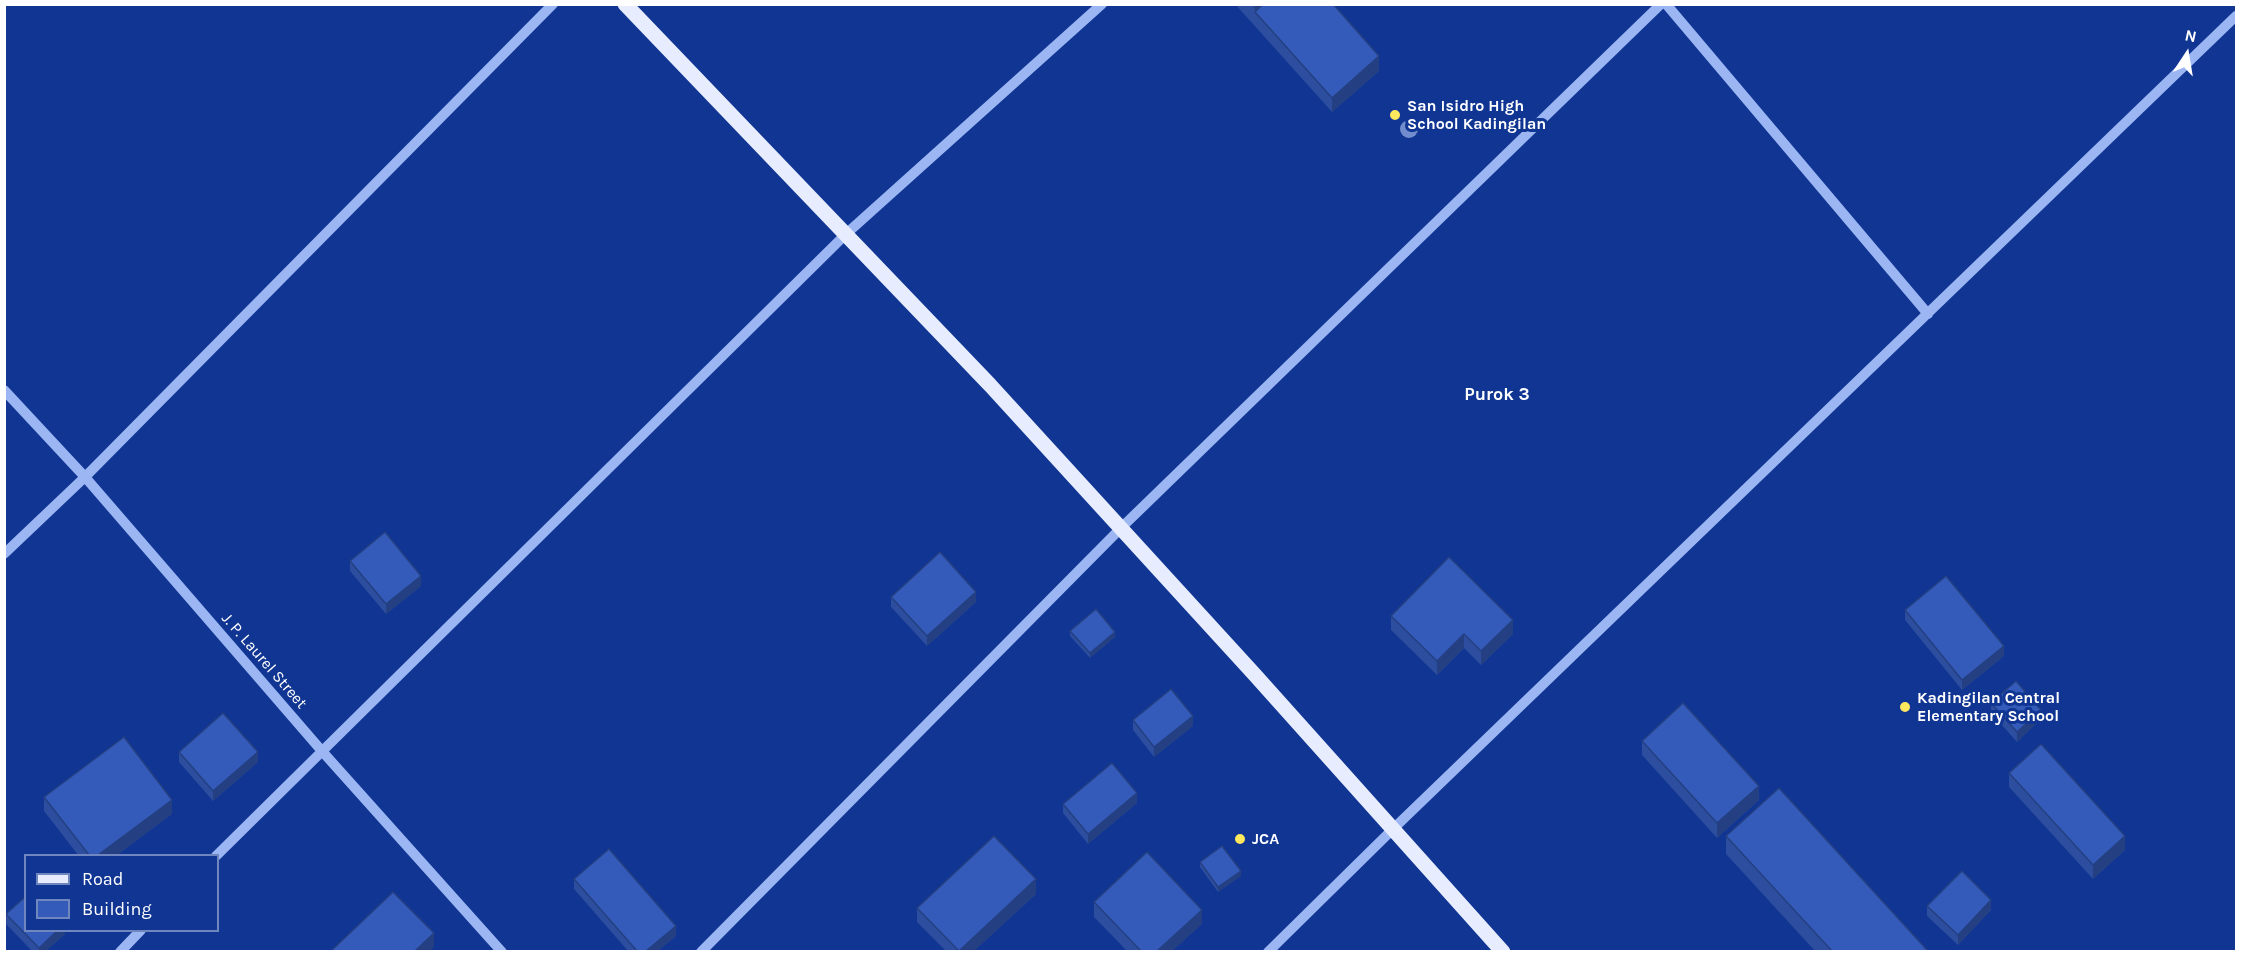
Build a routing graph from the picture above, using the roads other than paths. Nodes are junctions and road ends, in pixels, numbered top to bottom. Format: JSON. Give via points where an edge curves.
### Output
{"nodes":[{"id":1,"x":553,"y":4,"type":"edge"},
{"id":2,"x":625,"y":4,"type":"edge"},
{"id":3,"x":1102,"y":4,"type":"edge"},
{"id":4,"x":1661,"y":4,"type":"edge"},
{"id":5,"x":1666,"y":4,"type":"edge"},
{"id":6,"x":2236,"y":16,"type":"edge"},
{"id":7,"x":846,"y":234,"type":"junction"},
{"id":8,"x":1928,"y":314,"type":"junction"},
{"id":9,"x":4,"y":390,"type":"edge"},
{"id":10,"x":85,"y":477,"type":"junction"},
{"id":11,"x":1121,"y":528,"type":"junction"},
{"id":12,"x":4,"y":554,"type":"edge"},
{"id":13,"x":321,"y":750,"type":"junction"},
{"id":14,"x":1393,"y":829,"type":"junction"},
{"id":15,"x":217,"y":854,"type":"edge"},
{"id":16,"x":139,"y":932,"type":"edge"},
{"id":17,"x":120,"y":951,"type":"edge"},
{"id":18,"x":502,"y":951,"type":"edge"},
{"id":19,"x":701,"y":951,"type":"edge"},
{"id":20,"x":1268,"y":951,"type":"edge"},
{"id":21,"x":1503,"y":951,"type":"edge"}],
"edges":[{"from":1,"to":10,"type":"street"},
{"from":2,"to":7,"type":"main road"},
{"from":3,"to":7,"type":"street"},
{"from":4,"to":11,"type":"street"},
{"from":5,"to":8,"type":"street"},
{"from":6,"to":8,"type":"street"},
{"from":7,"to":11,"type":"main road"},
{"from":7,"to":13,"type":"street"},
{"from":8,"to":14,"type":"street"},
{"from":9,"to":10,"type":"street","name":"J. P. Laurel Street"},
{"from":10,"to":12,"type":"street"},
{"from":10,"to":13,"type":"street","name":"J. P. Laurel Street"},
{"from":11,"to":14,"type":"main road"},
{"from":11,"to":19,"type":"street"},
{"from":13,"to":15,"type":"street"},
{"from":13,"to":18,"type":"street","name":"J. P. Laurel Street"},
{"from":14,"to":20,"type":"street"},
{"from":14,"to":21,"type":"main road"},
{"from":16,"to":17,"type":"street"}]}
